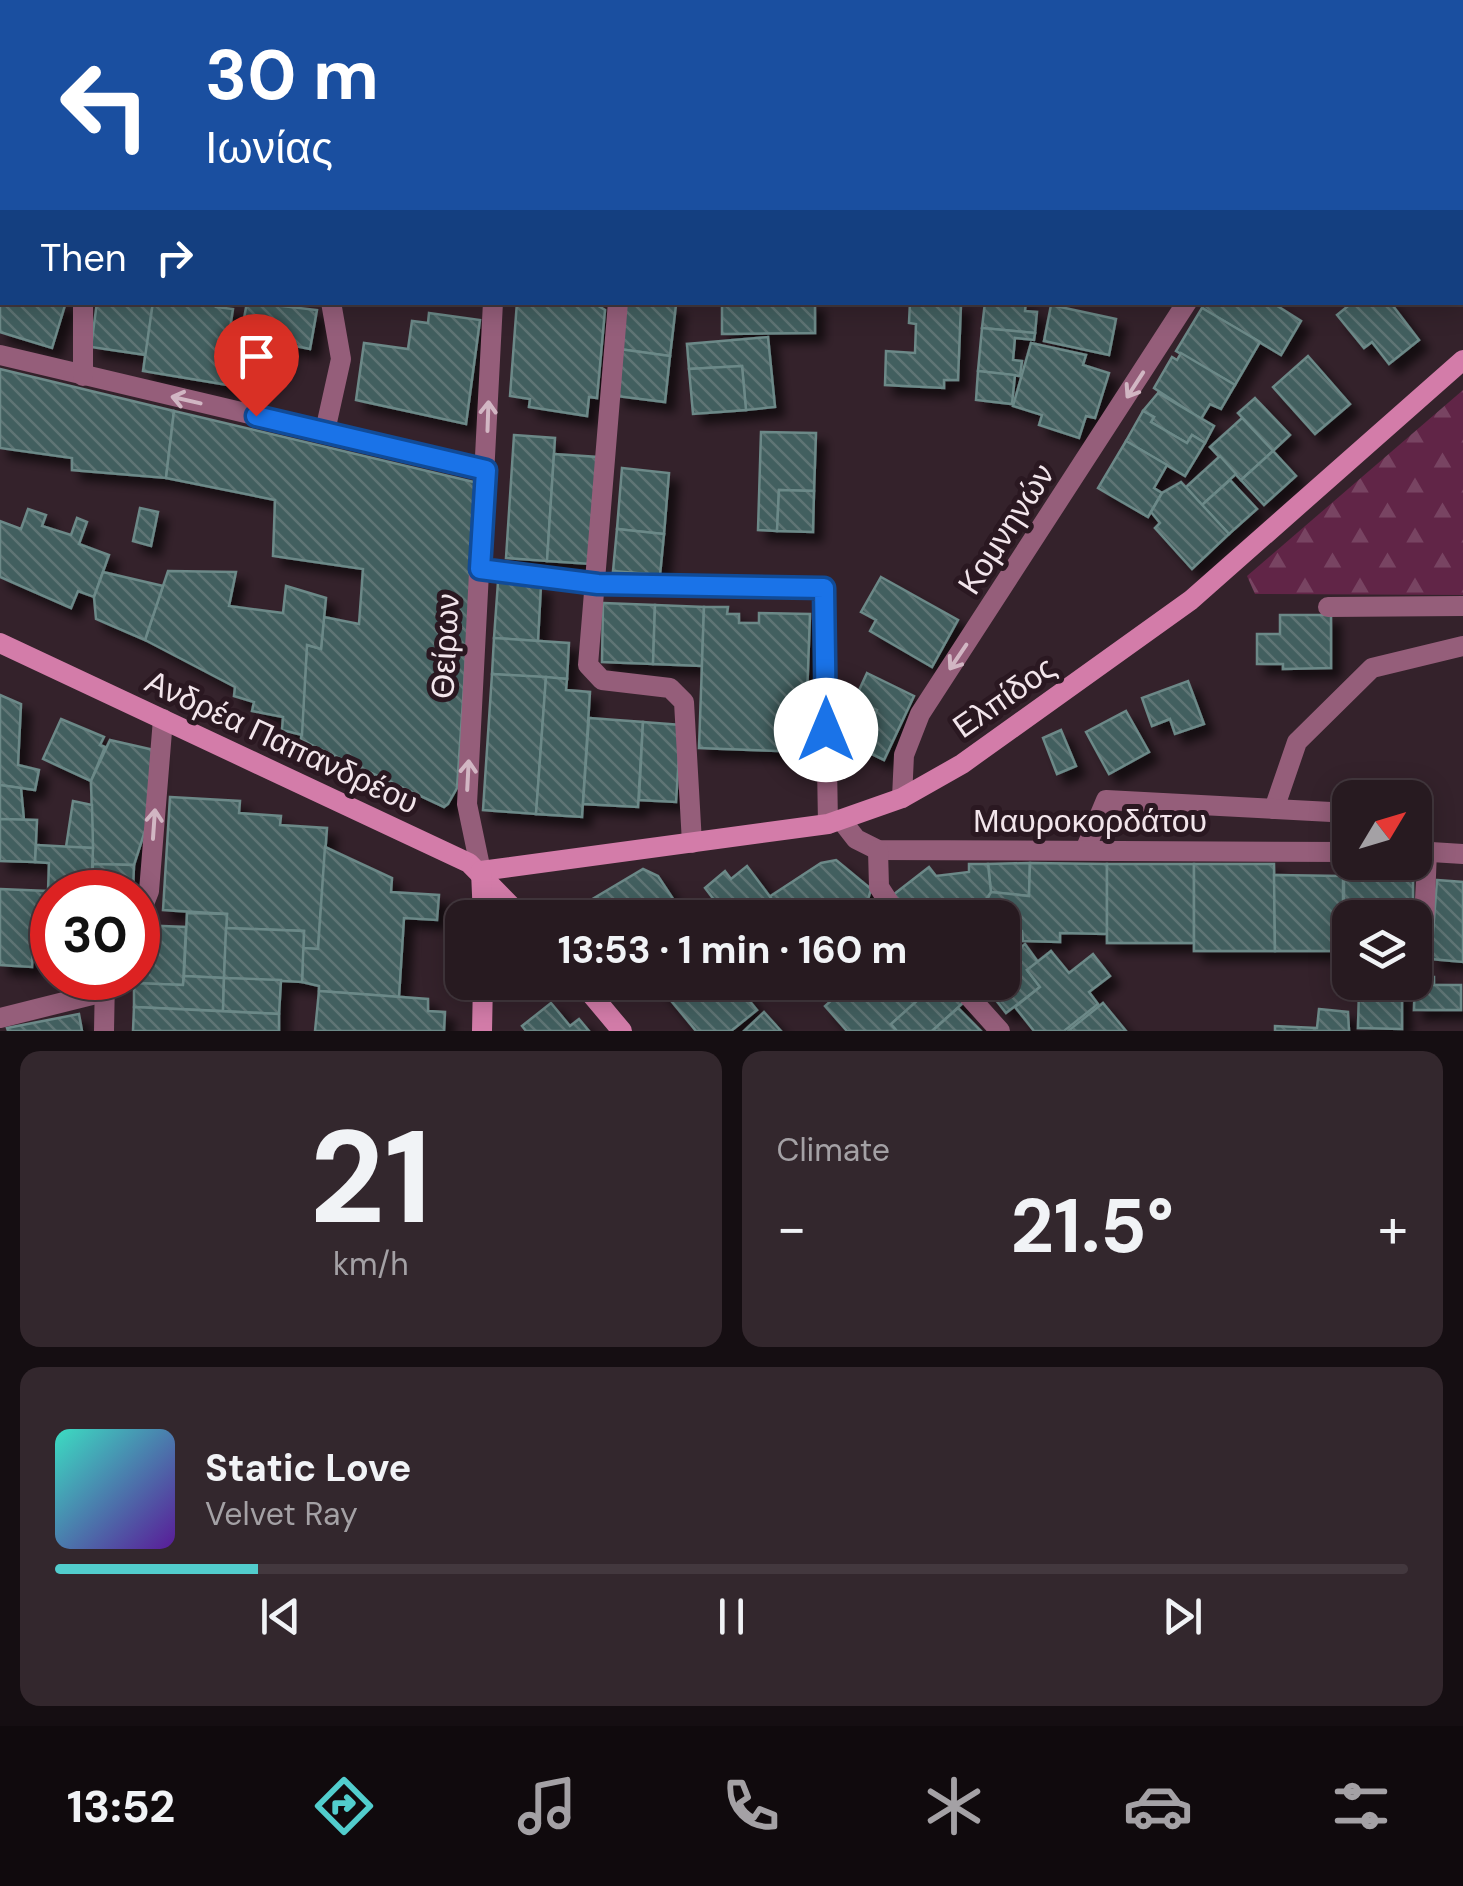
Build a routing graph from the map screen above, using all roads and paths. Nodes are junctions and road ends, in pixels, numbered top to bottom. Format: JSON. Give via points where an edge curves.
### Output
{"nodes":[{"id":1,"x":83,"y":305,"type":"edge"},
{"id":2,"x":332,"y":305,"type":"edge"},
{"id":3,"x":493,"y":305,"type":"edge"},
{"id":4,"x":618,"y":305,"type":"edge"},
{"id":5,"x":1185,"y":305,"type":"edge"},
{"id":6,"x":0,"y":354,"type":"edge"},
{"id":7,"x":1463,"y":360,"type":"edge"},
{"id":8,"x":82,"y":376,"type":"junction"},
{"id":9,"x":326,"y":432,"type":"junction"},
{"id":10,"x":486,"y":470,"type":"junction"},
{"id":11,"x":480,"y":569,"type":"junction"},
{"id":12,"x":598,"y":584,"type":"junction"},
{"id":13,"x":1463,"y":606,"type":"edge"},
{"id":14,"x":1328,"y":607,"type":"dead end"},
{"id":15,"x":0,"y":644,"type":"edge"},
{"id":16,"x":1463,"y":646,"type":"edge"},
{"id":17,"x":163,"y":720,"type":"junction"},
{"id":18,"x":902,"y":798,"type":"junction"},
{"id":19,"x":1274,"y":809,"type":"junction"},
{"id":20,"x":1332,"y":812,"type":"edge"},
{"id":21,"x":835,"y":822,"type":"junction"},
{"id":22,"x":692,"y":843,"type":"junction"},
{"id":23,"x":878,"y":850,"type":"junction"},
{"id":24,"x":1085,"y":850,"type":"junction"},
{"id":25,"x":1332,"y":852,"type":"edge"},
{"id":26,"x":1432,"y":852,"type":"edge"},
{"id":27,"x":1463,"y":854,"type":"edge"},
{"id":28,"x":151,"y":870,"type":"edge"},
{"id":29,"x":480,"y":871,"type":"junction"},
{"id":30,"x":482,"y":900,"type":"edge"},
{"id":31,"x":507,"y":900,"type":"edge"},
{"id":32,"x":888,"y":900,"type":"edge"},
{"id":33,"x":57,"y":1000,"type":"edge"},
{"id":34,"x":104,"y":1000,"type":"edge"},
{"id":35,"x":483,"y":1000,"type":"edge"},
{"id":36,"x":596,"y":1000,"type":"edge"},
{"id":37,"x":972,"y":1000,"type":"edge"},
{"id":38,"x":0,"y":1018,"type":"edge"},
{"id":39,"x":104,"y":1031,"type":"edge"},
{"id":40,"x":482,"y":1031,"type":"edge"},
{"id":41,"x":622,"y":1031,"type":"edge"},
{"id":42,"x":1000,"y":1031,"type":"edge"}],
"edges":[{"from":1,"to":8,"type":"street"},
{"from":2,"to":9,"type":"street","via":[[342,359]]},
{"from":10,"to":3,"type":"street","name":"Θείρων","one_way":true},
{"from":4,"to":12,"type":"street"},
{"from":5,"to":18,"type":"street","name":"Κομνηνών","one_way":true,"via":[[920,714],[904,755]]},
{"from":6,"to":8,"type":"street"},
{"from":7,"to":18,"type":"main road","name":"Ελπίδος","via":[[1191,600],[962,764]]},
{"from":9,"to":8,"type":"street","one_way":true},
{"from":9,"to":10,"type":"street"},
{"from":10,"to":11,"type":"street","name":"Θείρων"},
{"from":11,"to":12,"type":"street"},
{"from":29,"to":11,"type":"street","name":"Θείρων","one_way":true,"via":[[467,804]]},
{"from":12,"to":21,"type":"street","via":[[824,588]]},
{"from":12,"to":22,"type":"street","via":[[588,654],[594,674],[670,688],[684,702]]},
{"from":13,"to":14,"type":"street"},
{"from":15,"to":17,"type":"main road","name":"Ανδρέα Παπανδρέου"},
{"from":16,"to":19,"type":"street","via":[[1372,668],[1296,742]]},
{"from":28,"to":17,"type":"street","one_way":true},
{"from":17,"to":29,"type":"main road","name":"Ανδρέα Παπανδρέου"},
{"from":18,"to":21,"type":"main road","name":"Ελπίδος"},
{"from":19,"to":20,"type":"street"},
{"from":19,"to":24,"type":"street","via":[[1106,800]]},
{"from":21,"to":22,"type":"main road","name":"Ελπίδος"},
{"from":21,"to":23,"type":"street"},
{"from":22,"to":29,"type":"main road","name":"Ελπίδος"},
{"from":23,"to":24,"type":"street","name":"Μαυροκορδάτου"},
{"from":23,"to":32,"type":"street","via":[[879,886]]},
{"from":24,"to":25,"type":"street","name":"Μαυροκορδάτου"},
{"from":26,"to":27,"type":"street"},
{"from":29,"to":30,"type":"main road"},
{"from":29,"to":31,"type":"main road","name":"Ανδρέα Παπανδρέου"},
{"from":33,"to":38,"type":"street"},
{"from":34,"to":39,"type":"street"},
{"from":35,"to":40,"type":"main road"},
{"from":36,"to":41,"type":"main road"},
{"from":37,"to":42,"type":"street"}]}
